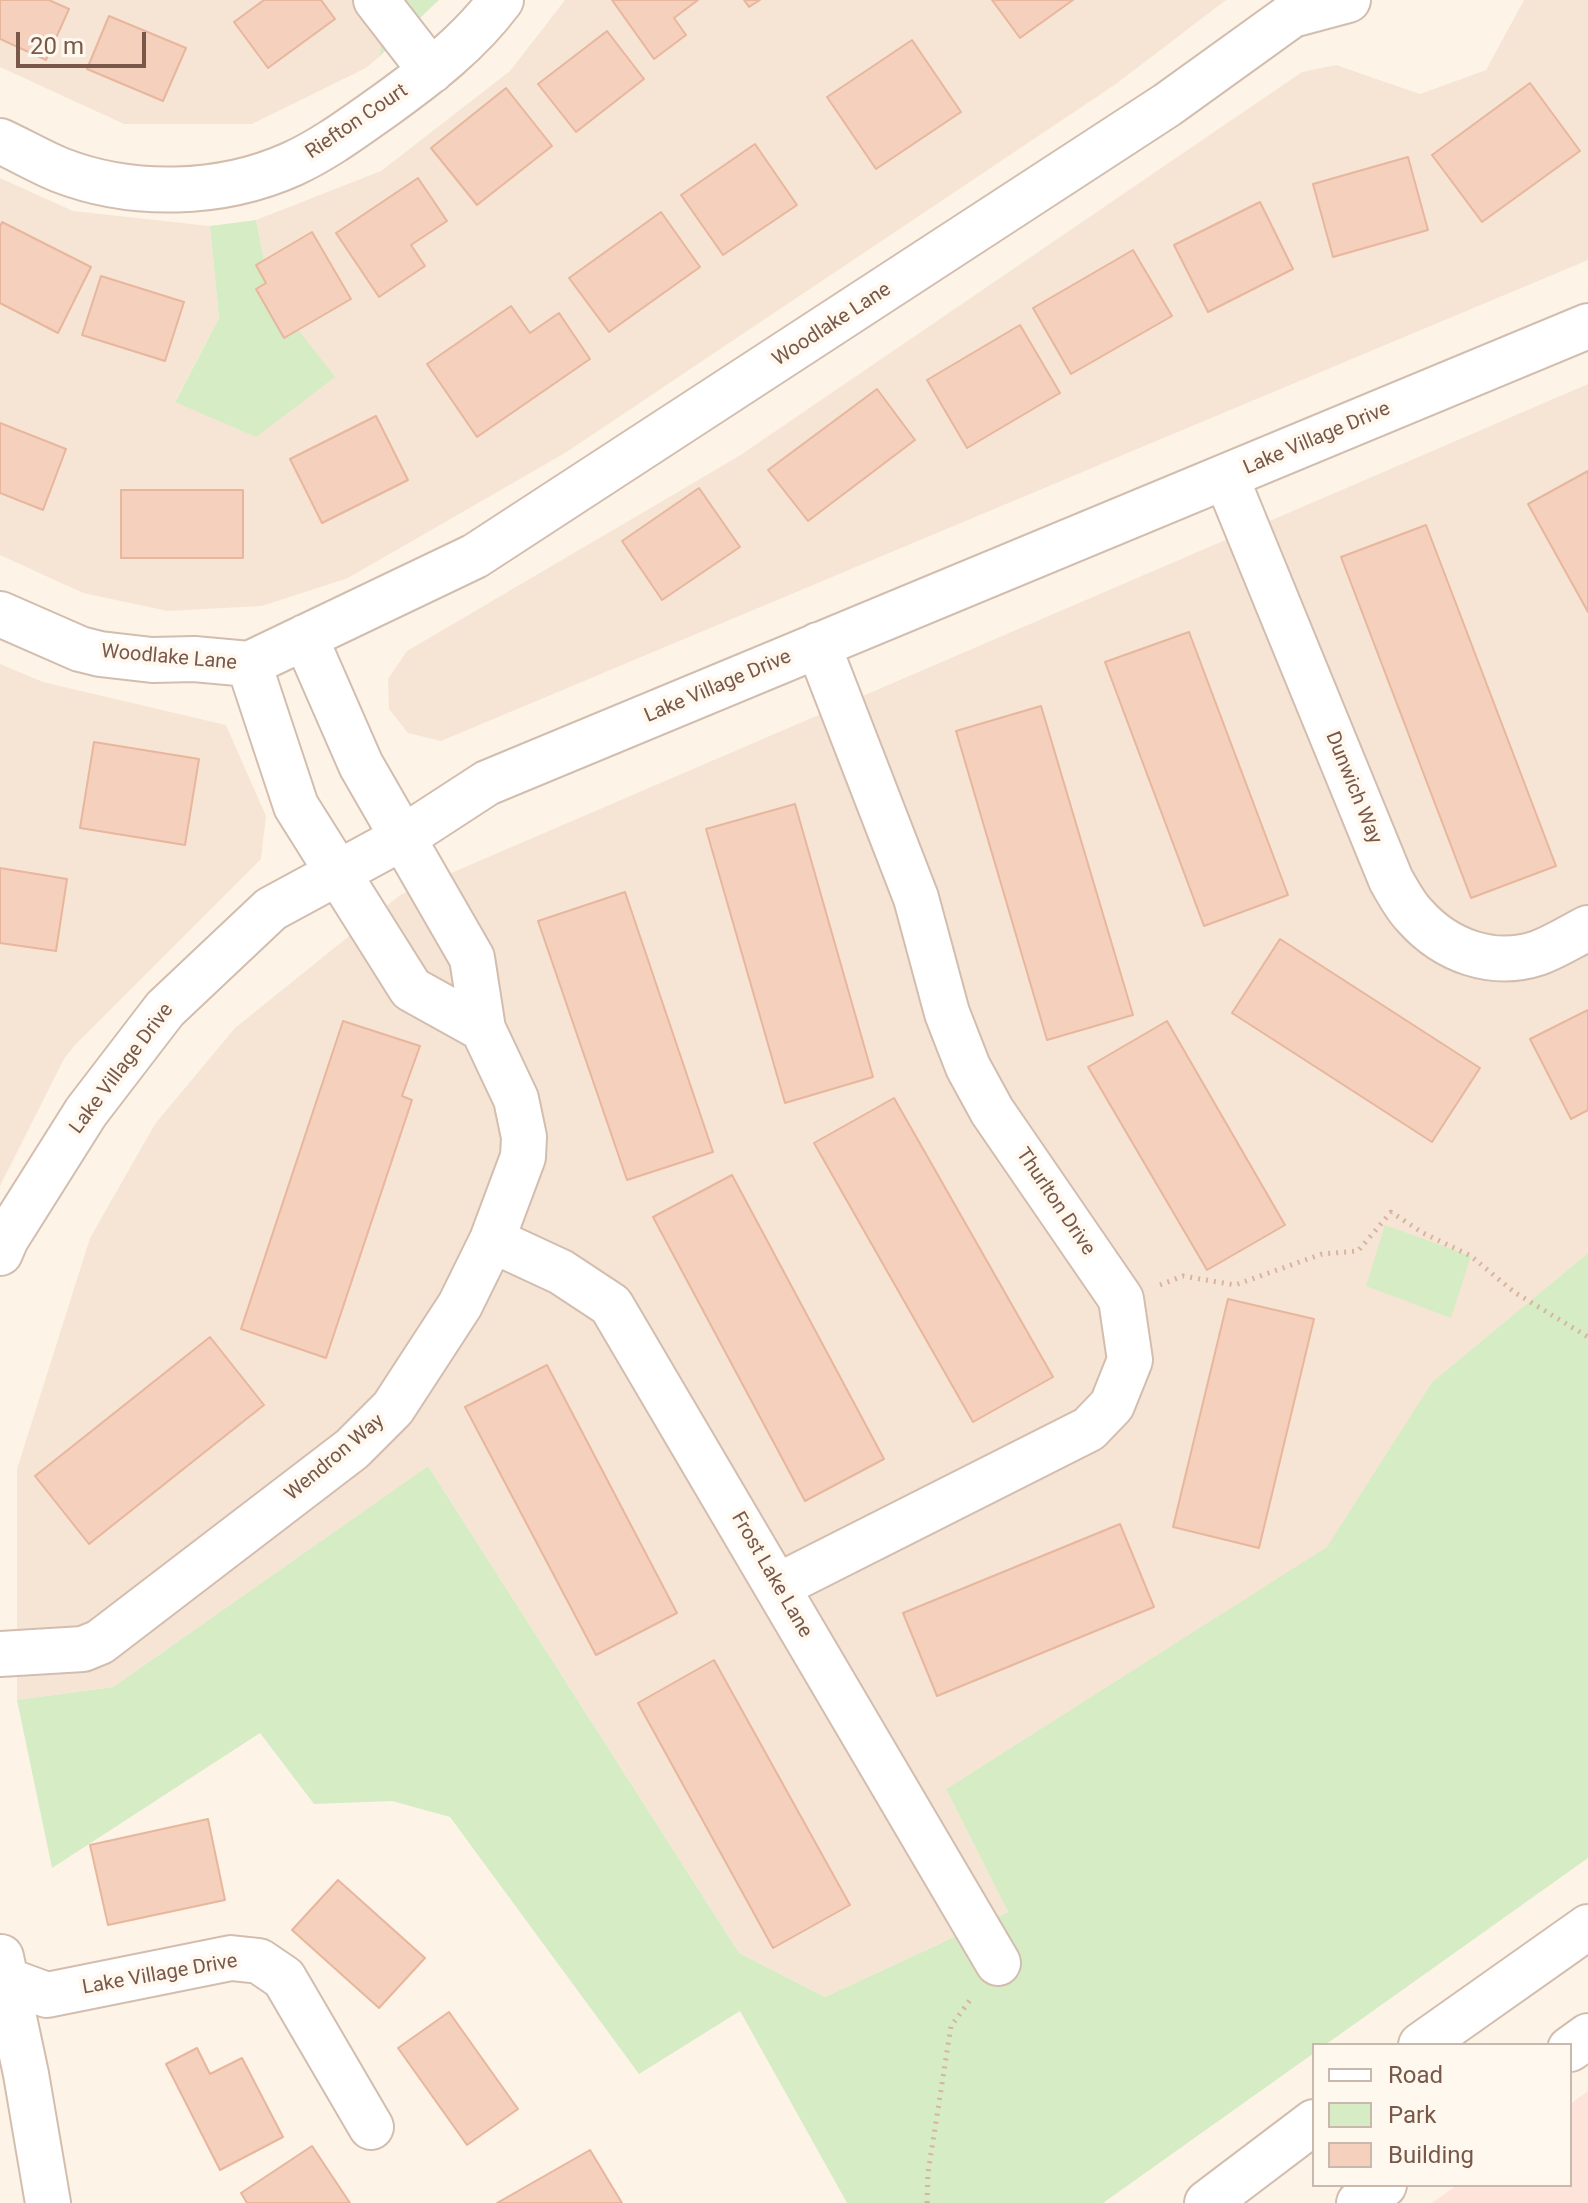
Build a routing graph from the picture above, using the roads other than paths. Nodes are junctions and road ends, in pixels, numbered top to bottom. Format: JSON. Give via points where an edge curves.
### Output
{"nodes":[{"id":1,"x":376,"y":0,"type":"edge"},
{"id":2,"x":501,"y":0,"type":"edge"},
{"id":3,"x":1348,"y":0,"type":"edge"},
{"id":4,"x":431,"y":71,"type":"junction"},
{"id":5,"x":0,"y":141,"type":"edge"},
{"id":6,"x":1588,"y":326,"type":"edge"},
{"id":7,"x":1226,"y":477,"type":"junction"},
{"id":8,"x":0,"y":614,"type":"edge"},
{"id":9,"x":305,"y":637,"type":"junction"},
{"id":10,"x":818,"y":645,"type":"junction"},
{"id":11,"x":249,"y":664,"type":"junction"},
{"id":12,"x":404,"y":837,"type":"junction"},
{"id":13,"x":338,"y":875,"type":"junction"},
{"id":14,"x":1588,"y":928,"type":"edge"},
{"id":15,"x":483,"y":1029,"type":"junction"},
{"id":16,"x":492,"y":1240,"type":"junction"},
{"id":17,"x":2,"y":1243,"type":"edge"},
{"id":18,"x":778,"y":1586,"type":"junction"},
{"id":19,"x":0,"y":1654,"type":"edge"},
{"id":20,"x":1588,"y":1927,"type":"edge"},
{"id":21,"x":998,"y":1963,"type":"road end"},
{"id":22,"x":2,"y":1972,"type":"edge"},
{"id":23,"x":1424,"y":2043,"type":"edge"},
{"id":24,"x":1312,"y":2124,"type":"edge"},
{"id":25,"x":371,"y":2127,"type":"dead end"},
{"id":26,"x":1381,"y":2187,"type":"edge"},
{"id":27,"x":48,"y":2203,"type":"edge"},
{"id":28,"x":1207,"y":2203,"type":"edge"},
{"id":29,"x":1359,"y":2203,"type":"edge"}],
"edges":[{"from":1,"to":4,"type":"street"},
{"from":2,"to":4,"type":"street","name":"Riefton Court"},
{"from":3,"to":9,"type":"street","name":"Woodlake Lane","via":[[1292,15],[1167,105],[475,556]]},
{"from":4,"to":5,"type":"street","name":"Riefton Court","via":[[338,139],[291,164],[225,184],[194,189],[110,184],[61,170]]},
{"from":6,"to":7,"type":"street","name":"Lake Village Drive"},
{"from":7,"to":10,"type":"street","name":"Lake Village Drive"},
{"from":7,"to":14,"type":"street","name":"Dunwich Way","via":[[1391,880],[1413,915],[1463,951],[1486,958],[1516,959],[1541,952]]},
{"from":8,"to":11,"type":"street","name":"Woodlake Lane","via":[[100,654]]},
{"from":9,"to":11,"type":"street","name":"Woodlake Lane"},
{"from":9,"to":12,"type":"street","via":[[361,765]]},
{"from":10,"to":12,"type":"street","name":"Lake Village Drive","via":[[487,783]]},
{"from":10,"to":18,"type":"street","name":"Thurlton Drive","via":[[916,898],[947,1013],[968,1067],[992,1111],[1121,1299],[1130,1360],[1112,1405],[1089,1429]]},
{"from":11,"to":13,"type":"street","name":"Woodlake Lane","via":[[296,806]]},
{"from":12,"to":13,"type":"street","name":"Lake Village Drive"},
{"from":12,"to":15,"type":"street","name":"Wendron Way","via":[[472,958]]},
{"from":13,"to":15,"type":"street","via":[[411,989]]},
{"from":13,"to":17,"type":"street","name":"Lake Village Drive","via":[[271,909],[165,1009],[86,1112]]},
{"from":15,"to":16,"type":"street","name":"Wendron Way","via":[[516,1099],[524,1137],[523,1157]]},
{"from":16,"to":18,"type":"street","name":"Frost Lake Lane","via":[[561,1272],[611,1305]]},
{"from":16,"to":19,"type":"street","name":"Wendron Way","via":[[460,1305],[393,1408],[352,1449],[100,1642],[83,1649]]},
{"from":18,"to":21,"type":"street","name":"Frost Lake Lane"},
{"from":20,"to":23,"type":"street"},
{"from":22,"to":25,"type":"street","name":"Lake Village Drive","via":[[47,1995],[231,1958],[259,1961],[284,1978]]},
{"from":22,"to":27,"type":"street","name":"Lake Village Drive"},
{"from":24,"to":28,"type":"street"},
{"from":26,"to":29,"type":"street"}]}
